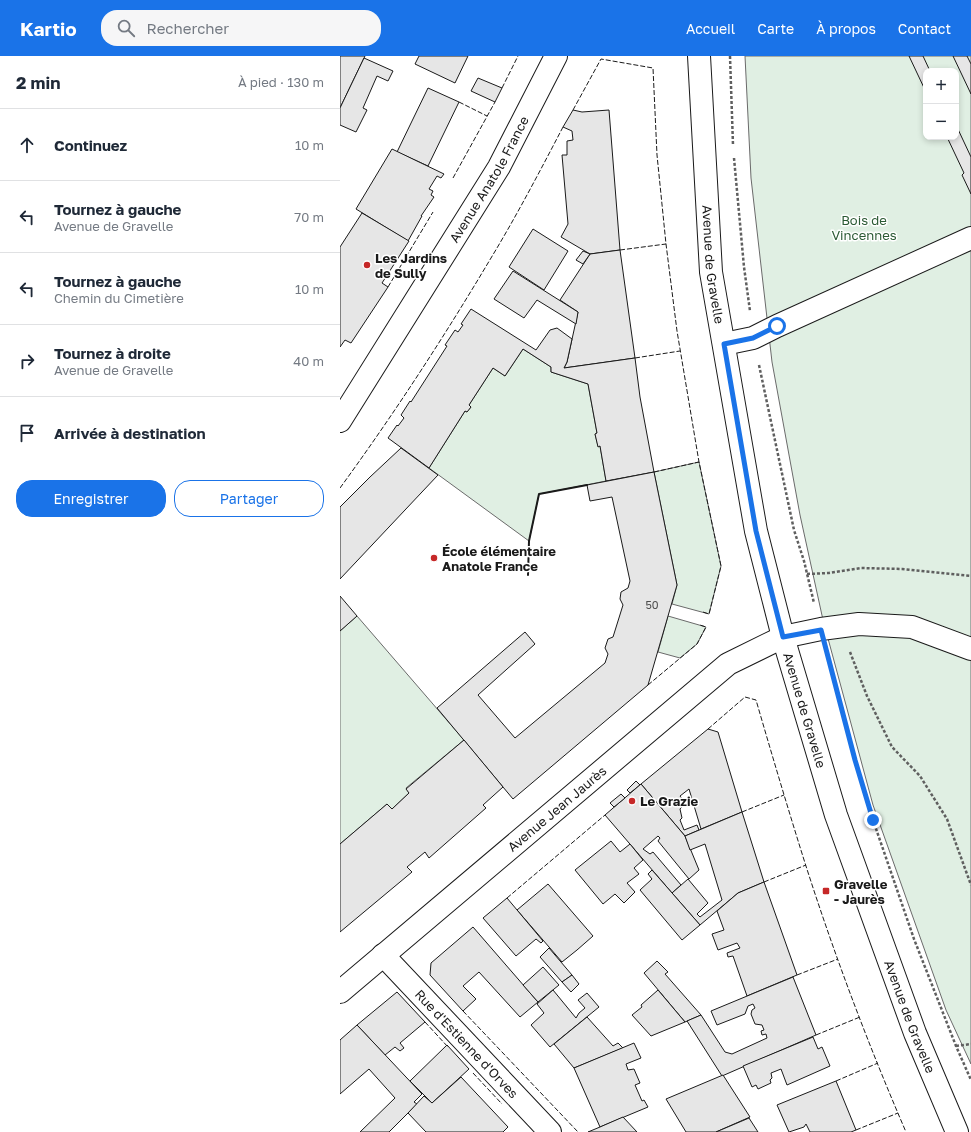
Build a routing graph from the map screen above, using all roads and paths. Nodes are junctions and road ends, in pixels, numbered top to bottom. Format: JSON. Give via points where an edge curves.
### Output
{"nodes":[{"id":1,"x":556,"y":56,"type":"edge"},
{"id":2,"x":699,"y":56,"type":"edge"},
{"id":3,"x":971,"y":238,"type":"edge"},
{"id":4,"x":724,"y":344,"type":"junction"},
{"id":5,"x":340,"y":421,"type":"edge"},
{"id":6,"x":807,"y":574,"type":"dead end"},
{"id":7,"x":971,"y":576,"type":"edge"},
{"id":8,"x":831,"y":628,"type":"junction"},
{"id":9,"x":783,"y":637,"type":"junction"},
{"id":10,"x":971,"y":649,"type":"edge"},
{"id":11,"x":971,"y":885,"type":"edge"},
{"id":12,"x":384,"y":955,"type":"junction"},
{"id":13,"x":340,"y":992,"type":"edge"},
{"id":14,"x":971,"y":1044,"type":"edge"},
{"id":15,"x":956,"y":1046,"type":"junction"},
{"id":16,"x":971,"y":1080,"type":"edge"},
{"id":17,"x":550,"y":1132,"type":"edge"},
{"id":18,"x":957,"y":1132,"type":"edge"}],
"edges":[{"from":1,"to":5,"type":"street","name":"Avenue Anatole France","via":[[499,168]]},
{"from":2,"to":4,"type":"street","name":"Avenue de Gravelle","via":[[711,272]]},
{"from":3,"to":4,"type":"street","via":[[753,338]]},
{"from":4,"to":9,"type":"street","name":"Avenue de Gravelle","via":[[756,531]]},
{"from":6,"to":7,"type":"path","via":[[861,568]]},
{"from":8,"to":9,"type":"street","name":"Avenue Jean Jaurès"},
{"from":8,"to":10,"type":"street","name":"Avenue Jean Jaurès","via":[[859,624],[912,627]]},
{"from":8,"to":11,"type":"path","via":[[892,747],[920,776],[947,820]]},
{"from":8,"to":15,"type":"path","via":[[855,760],[914,939]]},
{"from":9,"to":12,"type":"street","name":"Avenue Jean Jaurès","via":[[728,664]]},
{"from":9,"to":18,"type":"street","name":"Avenue de Gravelle","via":[[836,815],[915,1033]]},
{"from":12,"to":13,"type":"street","name":"Avenue Jean Jaurès"},
{"from":12,"to":17,"type":"street","name":"Rue d'Estienne d'Orves"},
{"from":14,"to":15,"type":"path"},
{"from":15,"to":16,"type":"path"}]}
